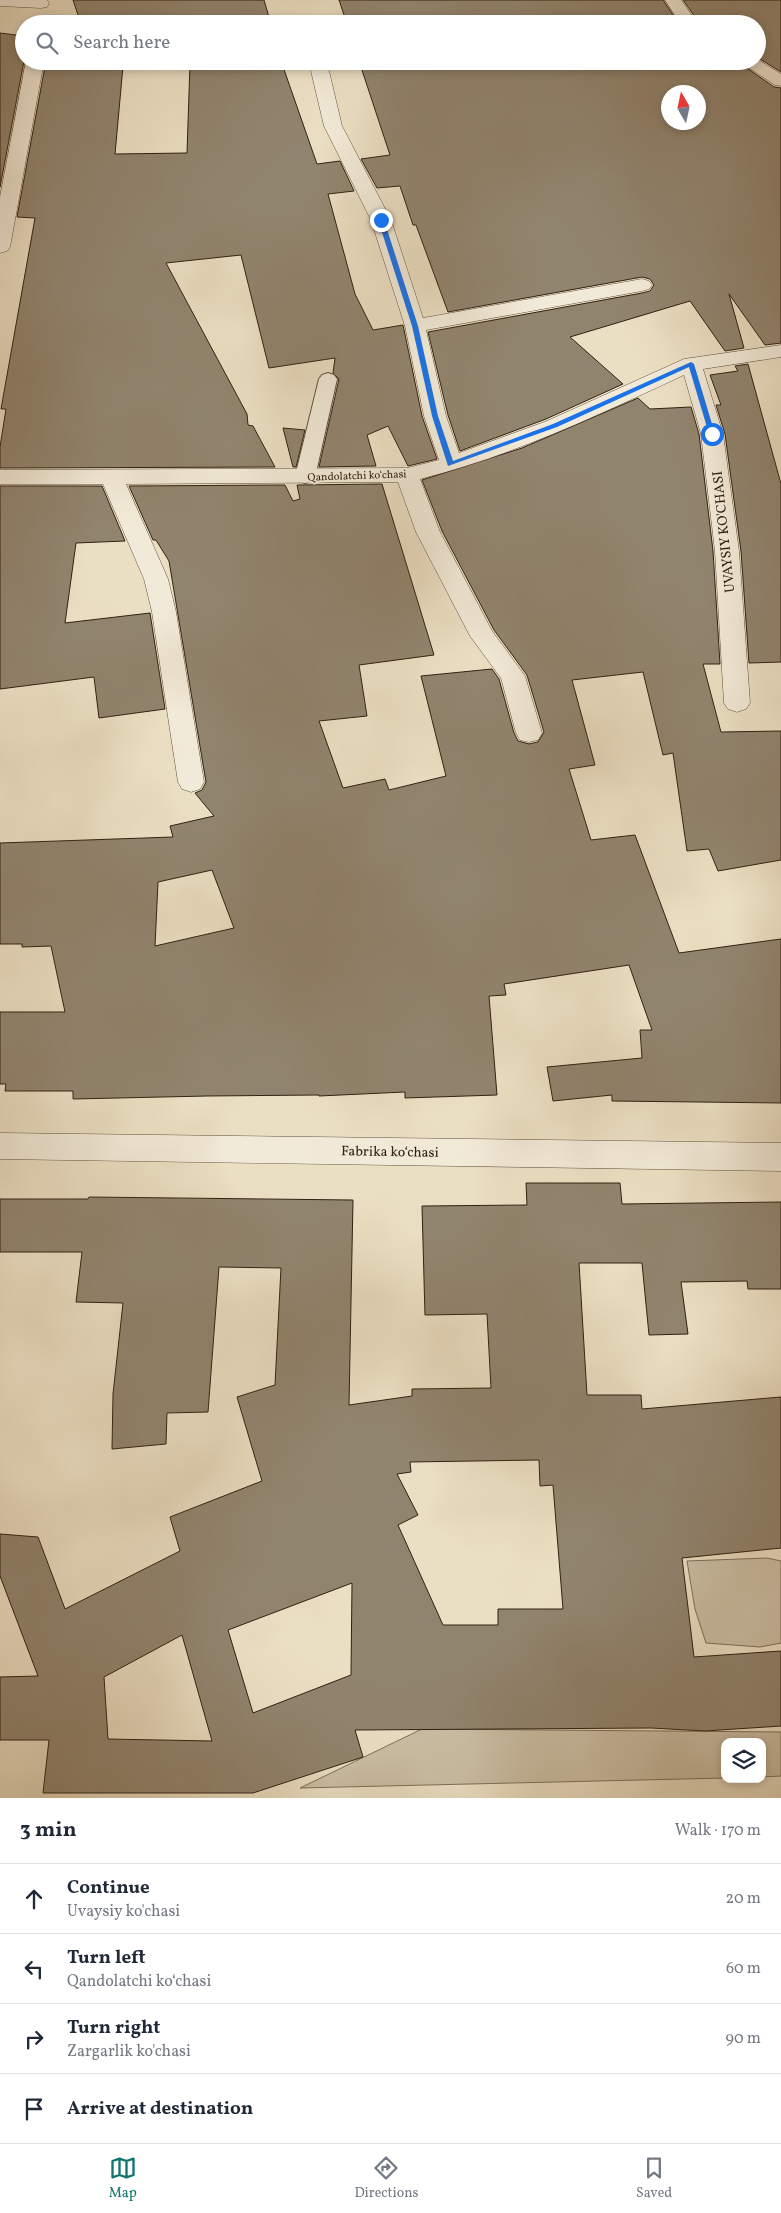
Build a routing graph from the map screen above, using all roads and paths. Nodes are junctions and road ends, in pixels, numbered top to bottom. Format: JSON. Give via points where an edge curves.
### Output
{"nodes":[{"id":1,"x":673,"y":0,"type":"edge"},
{"id":2,"x":0,"y":1,"type":"edge"},
{"id":3,"x":41,"y":1,"type":"edge"},
{"id":4,"x":42,"y":15,"type":"edge"},
{"id":5,"x":684,"y":15,"type":"edge"},
{"id":6,"x":33,"y":70,"type":"edge"},
{"id":7,"x":763,"y":70,"type":"edge"},
{"id":8,"x":320,"y":71,"type":"dead end"},
{"id":9,"x":781,"y":81,"type":"edge"},
{"id":10,"x":0,"y":247,"type":"edge"},
{"id":11,"x":642,"y":285,"type":"dead end"},
{"id":12,"x":415,"y":326,"type":"junction"},
{"id":13,"x":781,"y":351,"type":"edge"},
{"id":14,"x":691,"y":364,"type":"junction"},
{"id":15,"x":328,"y":379,"type":"dead end"},
{"id":16,"x":451,"y":464,"type":"junction"},
{"id":17,"x":407,"y":474,"type":"junction"},
{"id":18,"x":111,"y":476,"type":"junction"},
{"id":19,"x":305,"y":476,"type":"junction"},
{"id":20,"x":0,"y":477,"type":"edge"},
{"id":21,"x":737,"y":703,"type":"dead end"},
{"id":22,"x":529,"y":733,"type":"dead end"},
{"id":23,"x":191,"y":782,"type":"dead end"},
{"id":24,"x":0,"y":1146,"type":"edge"},
{"id":25,"x":781,"y":1157,"type":"edge"}],
"edges":[{"from":1,"to":5,"type":"street"},
{"from":2,"to":3,"type":"street"},
{"from":3,"to":4,"type":"street"},
{"from":6,"to":10,"type":"street"},
{"from":7,"to":9,"type":"street"},
{"from":8,"to":12,"type":"street","via":[[333,126],[381,220]]},
{"from":11,"to":12,"type":"street"},
{"from":12,"to":16,"type":"street","via":[[435,416]]},
{"from":13,"to":14,"type":"street","name":"Qandolatchi koʻchasi"},
{"from":14,"to":16,"type":"street","name":"Qandolatchi koʻchasi","via":[[555,426]]},
{"from":14,"to":21,"type":"street","name":"UVAYSIY KO'CHASI","via":[[713,444],[727,551]]},
{"from":15,"to":19,"type":"lane"},
{"from":16,"to":17,"type":"street","name":"Qandolatchi koʻchasi"},
{"from":17,"to":19,"type":"street","name":"Qandolatchi koʻchasi"},
{"from":17,"to":22,"type":"street","via":[[428,532],[482,636],[513,676]]},
{"from":18,"to":19,"type":"street","name":"Qandolatchi koʻchasi"},
{"from":18,"to":20,"type":"street","name":"Qandolatchi koʻchasi"},
{"from":18,"to":23,"type":"street","via":[[156,579]]},
{"from":24,"to":25,"type":"street","name":"Fabrika koʻchasi"}]}
